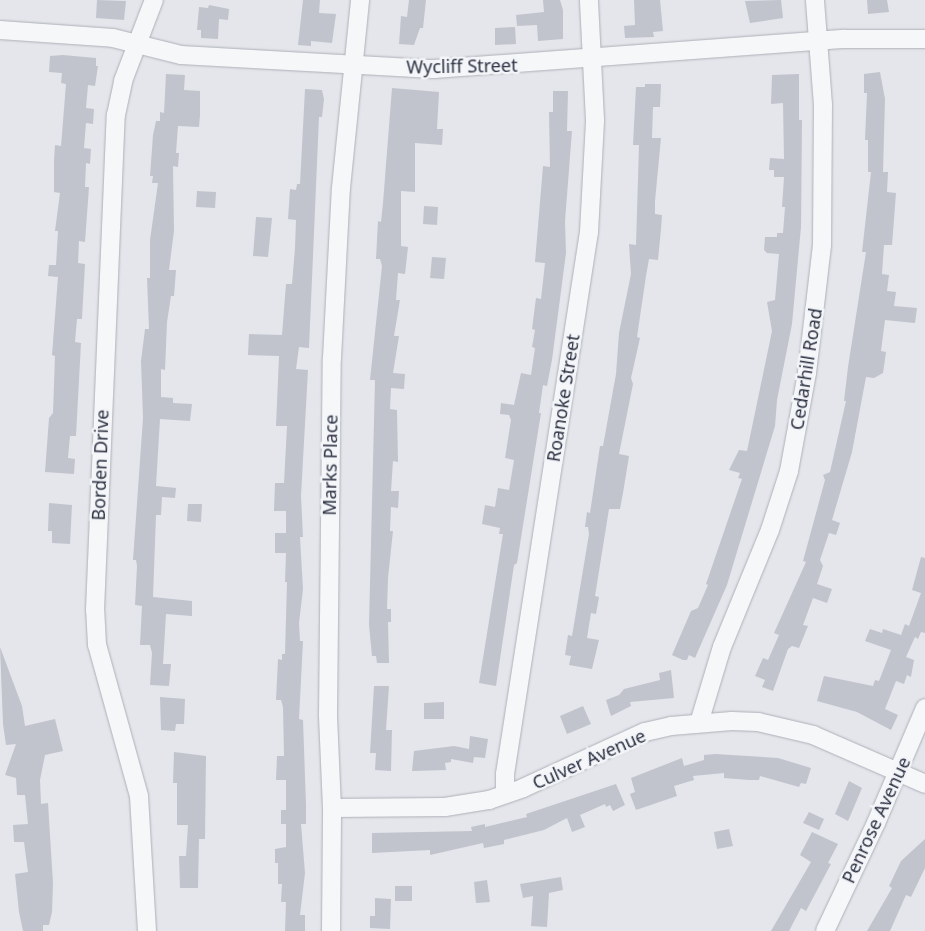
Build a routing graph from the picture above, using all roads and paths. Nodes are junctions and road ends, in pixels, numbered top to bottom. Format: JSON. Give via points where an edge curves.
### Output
{"nodes":[{"id":1,"x":154,"y":0,"type":"edge"},
{"id":2,"x":360,"y":0,"type":"edge"},
{"id":3,"x":589,"y":0,"type":"edge"},
{"id":4,"x":815,"y":0,"type":"edge"},
{"id":5,"x":0,"y":30,"type":"edge"},
{"id":6,"x":925,"y":39,"type":"edge"},
{"id":7,"x":820,"y":40,"type":"junction"},
{"id":8,"x":139,"y":43,"type":"junction"},
{"id":9,"x":594,"y":60,"type":"junction"},
{"id":10,"x":355,"y":65,"type":"junction"},
{"id":11,"x":925,"y":708,"type":"edge"},
{"id":12,"x":699,"y":722,"type":"junction"},
{"id":13,"x":899,"y":772,"type":"junction"},
{"id":14,"x":925,"y":784,"type":"edge"},
{"id":15,"x":505,"y":794,"type":"junction"},
{"id":16,"x":332,"y":808,"type":"junction"},
{"id":17,"x":147,"y":931,"type":"edge"},
{"id":18,"x":331,"y":931,"type":"edge"},
{"id":19,"x":825,"y":931,"type":"edge"}],
"edges":[{"from":1,"to":8,"type":"street","name":"Borden Drive"},
{"from":2,"to":10,"type":"street","name":"Marks Place"},
{"from":3,"to":9,"type":"street","name":"Roanoke Street"},
{"from":4,"to":7,"type":"street","name":"Cedarhill Road"},
{"from":5,"to":8,"type":"street","name":"Wycliff Street","via":[[113,38]]},
{"from":6,"to":7,"type":"street","name":"Wycliff Street"},
{"from":7,"to":9,"type":"street","name":"Wycliff Street"},
{"from":7,"to":12,"type":"street","name":"Cedarhill Road","via":[[824,147],[822,245],[807,373],[789,471],[770,530],[722,647]]},
{"from":8,"to":10,"type":"street","name":"Wycliff Street","via":[[181,54]]},
{"from":8,"to":17,"type":"street","name":"Borden Drive","via":[[122,82],[116,115],[95,610],[97,645],[139,796]]},
{"from":9,"to":10,"type":"street","name":"Wycliff Street","via":[[434,69]]},
{"from":9,"to":15,"type":"street","name":"Roanoke Street","via":[[594,155],[589,232],[505,774]]},
{"from":10,"to":16,"type":"street","name":"Marks Place","via":[[341,188],[332,358],[328,715]]},
{"from":11,"to":13,"type":"street","name":"Penrose Avenue"},
{"from":12,"to":13,"type":"street","name":"Culver Avenue","via":[[758,722],[787,727]]},
{"from":12,"to":15,"type":"street","name":"Culver Avenue","via":[[645,732]]},
{"from":13,"to":14,"type":"street","name":"Culver Avenue"},
{"from":13,"to":19,"type":"street","name":"Penrose Avenue"},
{"from":15,"to":16,"type":"street","name":"Culver Avenue","via":[[445,807]]},
{"from":16,"to":18,"type":"street","name":"Marks Place"}]}
